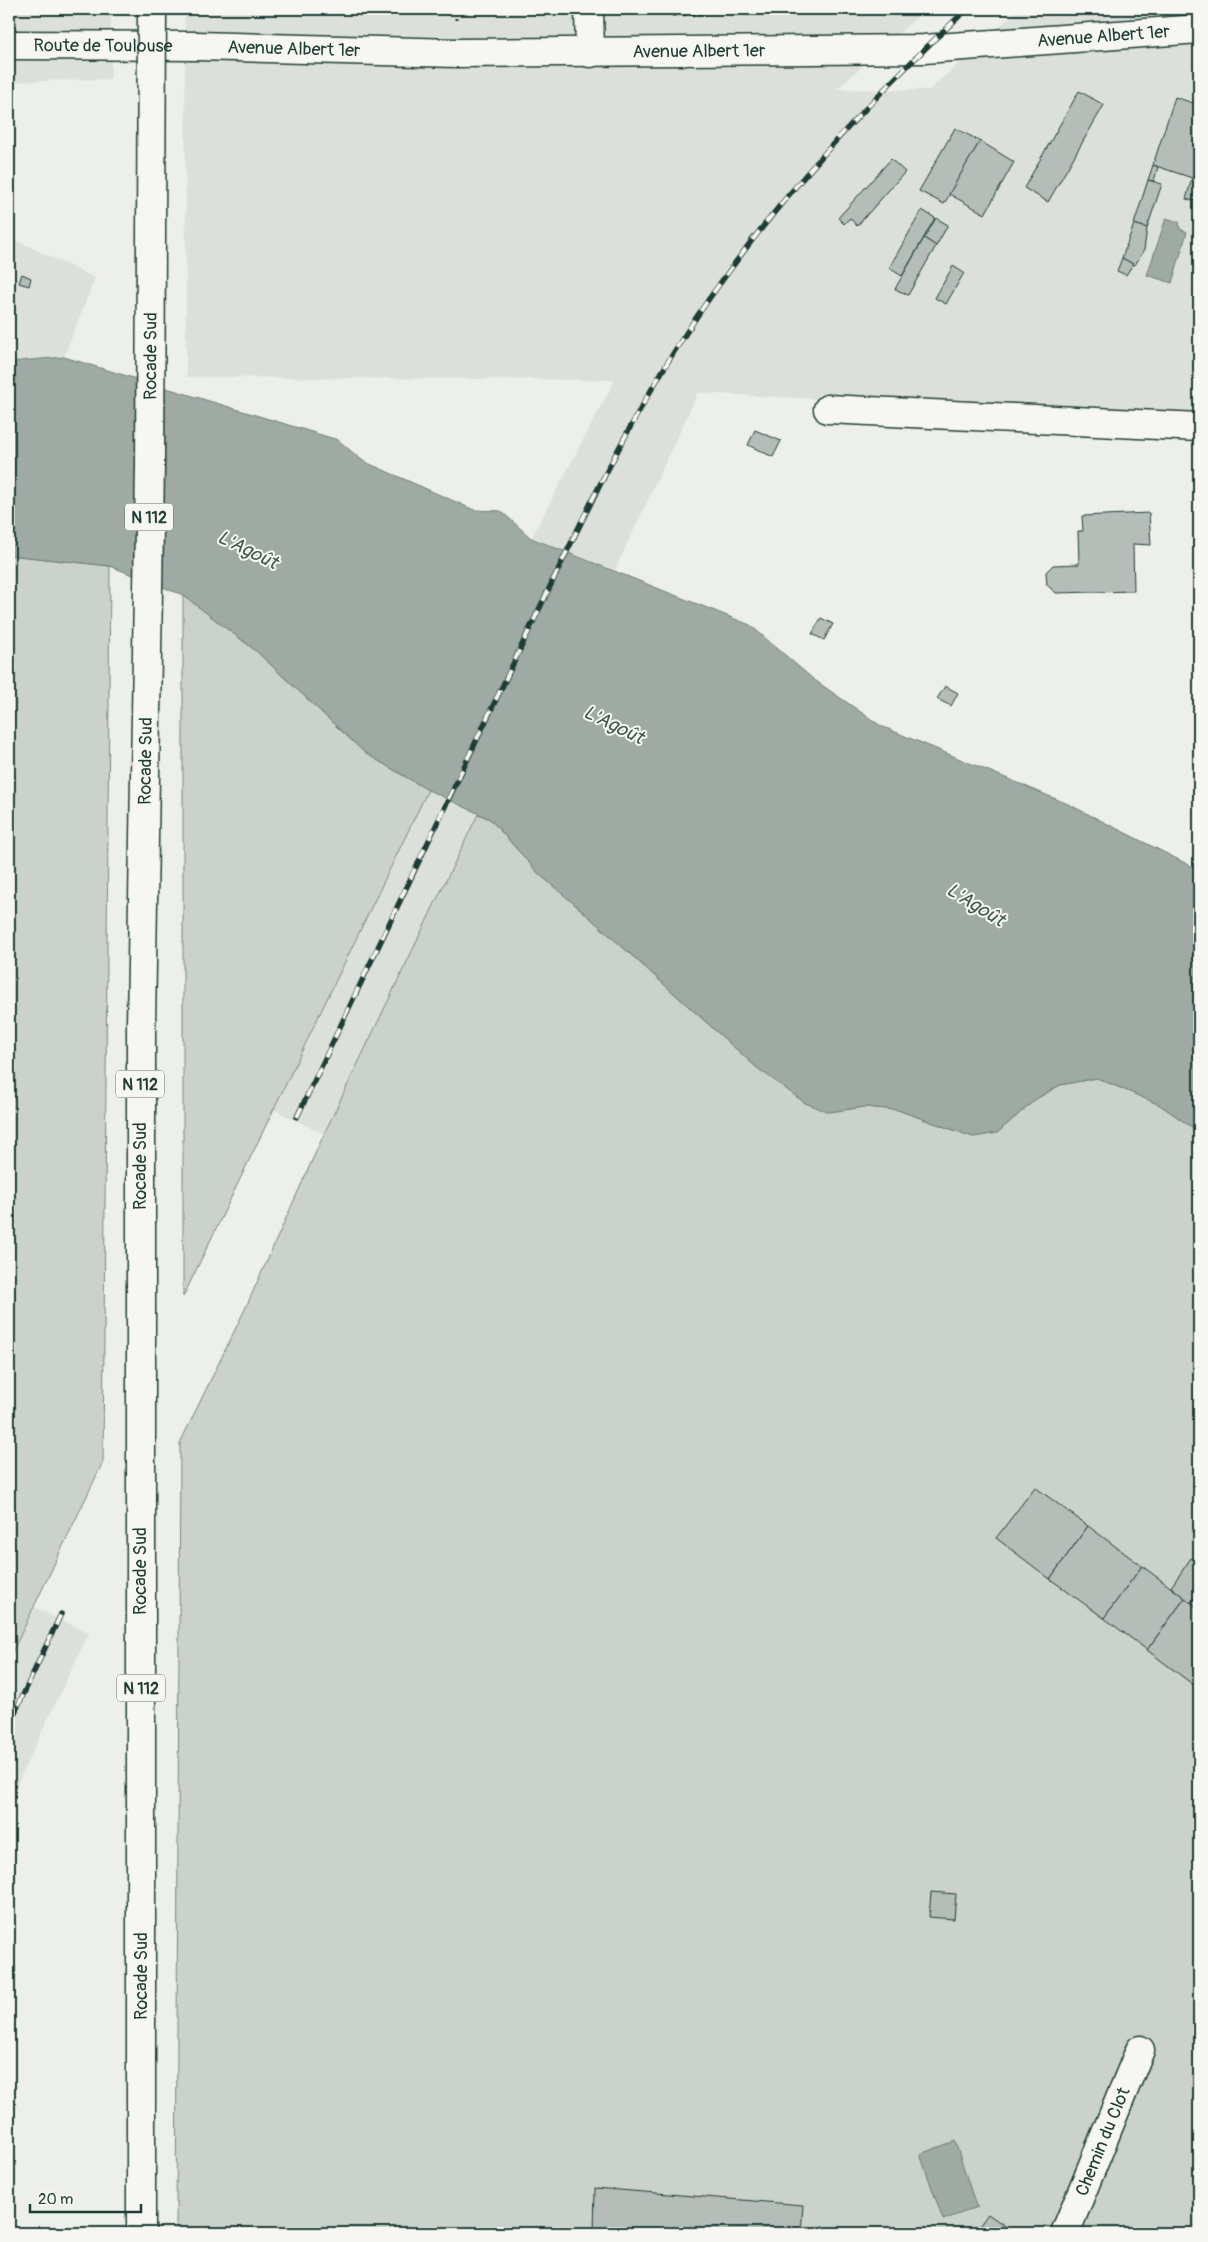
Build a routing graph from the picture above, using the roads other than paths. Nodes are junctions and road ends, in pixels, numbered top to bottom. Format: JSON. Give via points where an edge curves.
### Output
{"nodes":[{"id":1,"x":152,"y":9,"type":"edge"},
{"id":2,"x":589,"y":9,"type":"edge"},
{"id":3,"x":1199,"y":29,"type":"edge"},
{"id":4,"x":9,"y":45,"type":"edge"},
{"id":5,"x":197,"y":46,"type":"joint"},
{"id":6,"x":590,"y":53,"type":"junction"},
{"id":7,"x":828,"y":409,"type":"dead end"},
{"id":8,"x":1199,"y":427,"type":"edge"},
{"id":9,"x":1140,"y":2050,"type":"dead end"},
{"id":10,"x":140,"y":2233,"type":"edge"},
{"id":11,"x":1065,"y":2233,"type":"edge"}],
"edges":[{"from":1,"to":10,"type":"main road","name":"Rocade Sud","number":"N 112","bridge":true,"via":[[150,455],[141,1025]]},
{"from":2,"to":6,"type":"main road"},
{"from":3,"to":6,"type":"main road","name":"Avenue Albert 1er","via":[[924,50]]},
{"from":4,"to":5,"type":"main road","name":"Route de Toulouse"},
{"from":5,"to":6,"type":"main road","name":"Avenue Albert 1er"},
{"from":7,"to":8,"type":"main road"},
{"from":9,"to":11,"type":"main road","name":"Chemin du Clot"}]}
